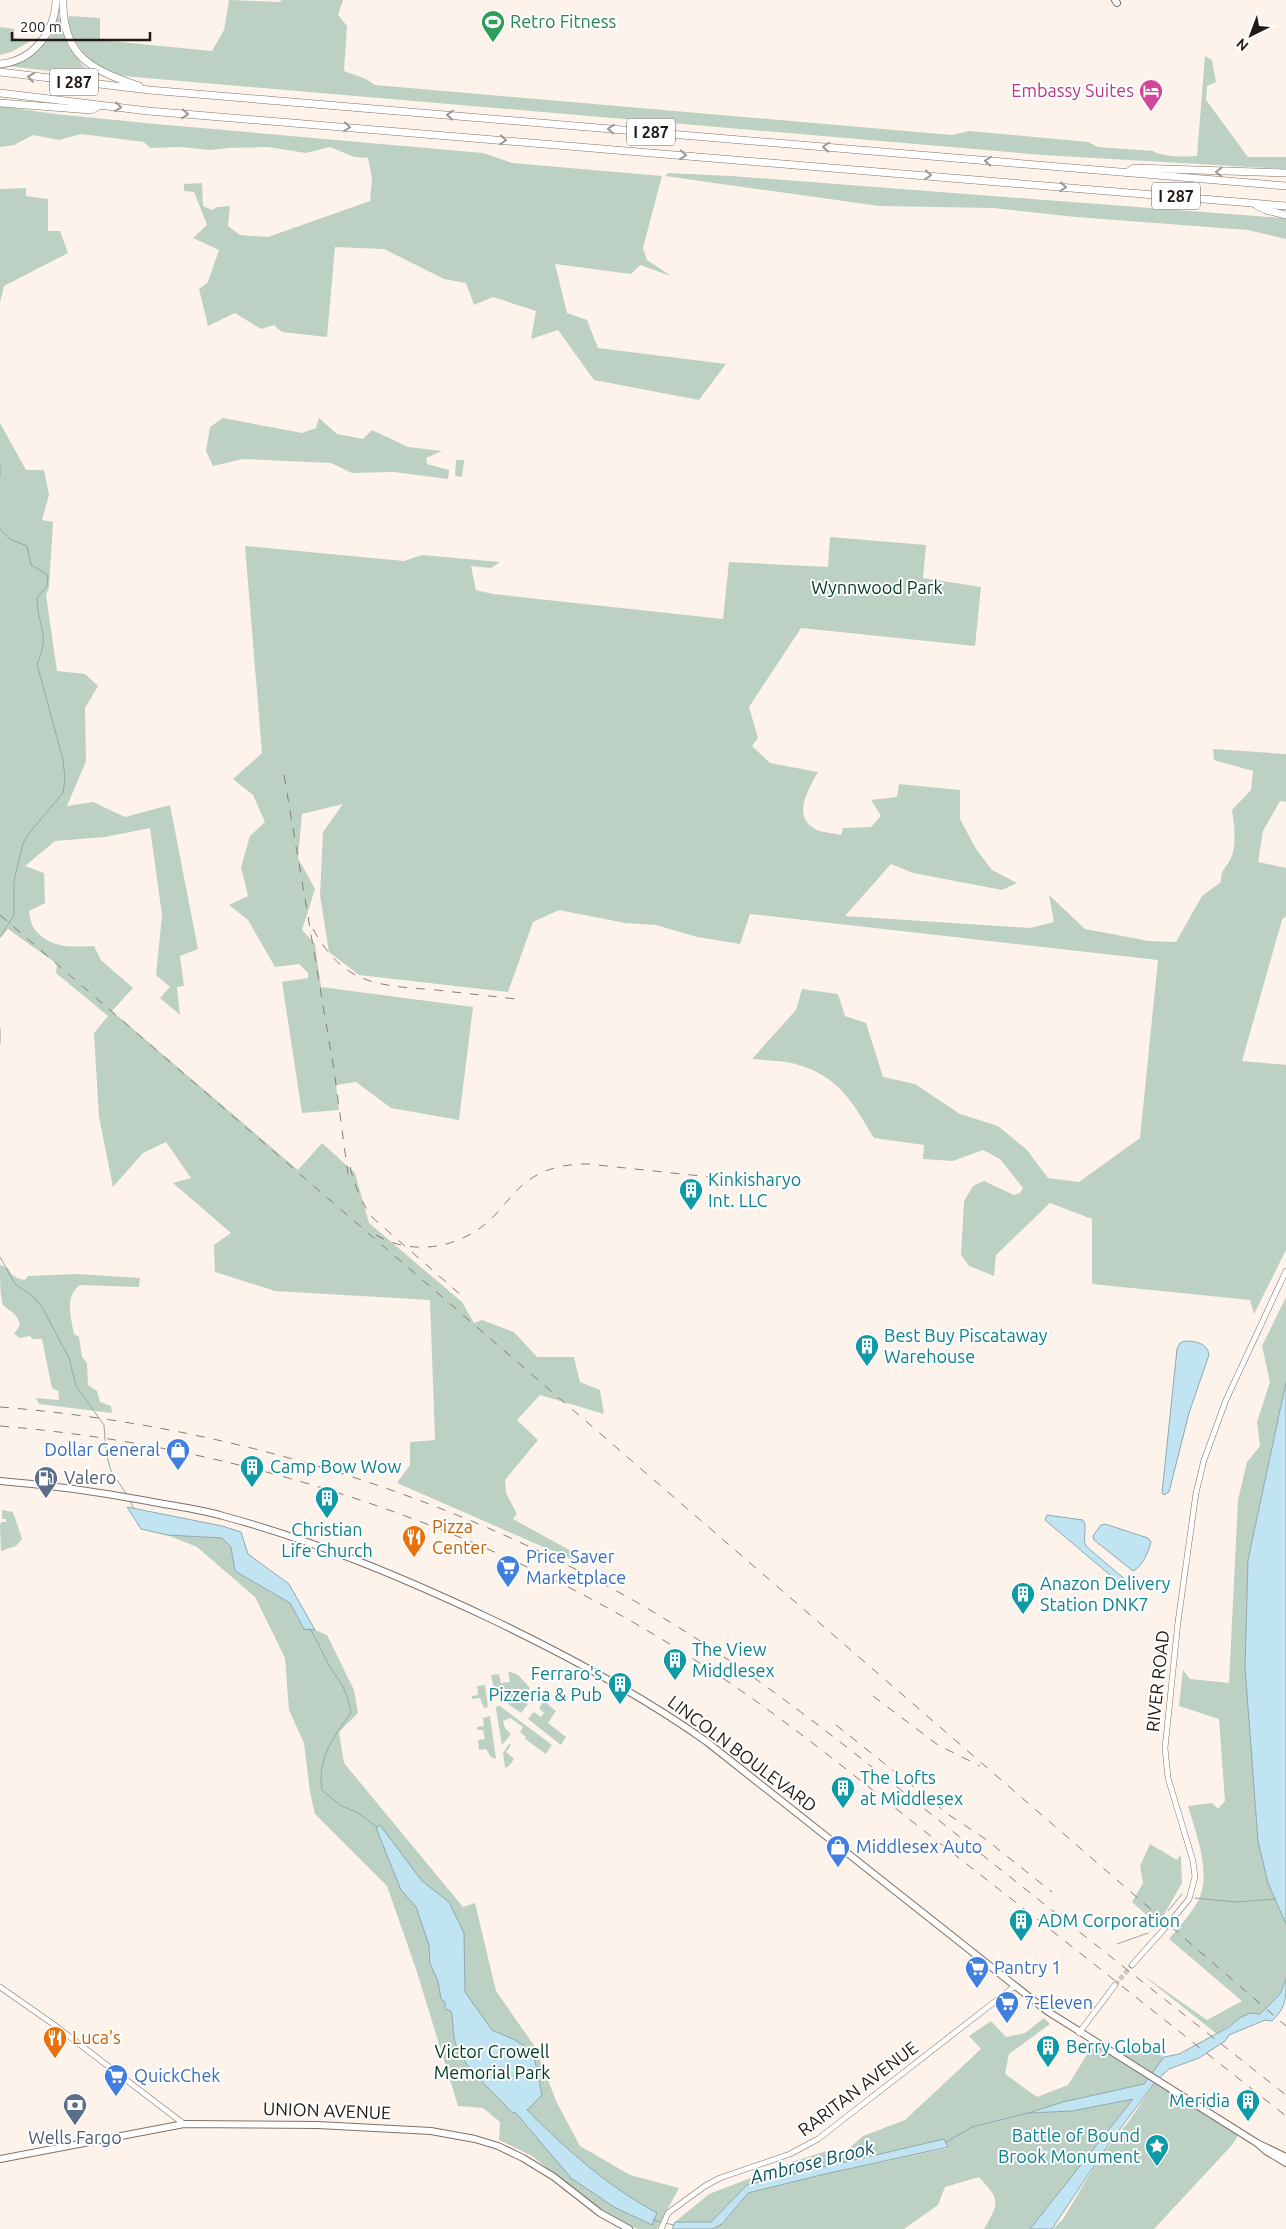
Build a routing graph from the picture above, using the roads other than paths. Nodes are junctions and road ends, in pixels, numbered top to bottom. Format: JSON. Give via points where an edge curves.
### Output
{"nodes":[{"id":1,"x":56,"y":0,"type":"edge"},
{"id":2,"x":63,"y":0,"type":"edge"},
{"id":3,"x":0,"y":64,"type":"edge"},
{"id":4,"x":0,"y":72,"type":"edge"},
{"id":5,"x":149,"y":90,"type":"junction"},
{"id":6,"x":0,"y":93,"type":"edge"},
{"id":7,"x":0,"y":103,"type":"edge"},
{"id":8,"x":99,"y":106,"type":"junction"},
{"id":9,"x":1128,"y":172,"type":"junction"},
{"id":10,"x":1286,"y":173,"type":"edge"},
{"id":11,"x":1286,"y":186,"type":"edge"},
{"id":12,"x":1252,"y":203,"type":"junction"},
{"id":13,"x":1286,"y":206,"type":"edge"},
{"id":14,"x":1286,"y":215,"type":"edge"},
{"id":15,"x":1286,"y":1271,"type":"edge"},
{"id":16,"x":0,"y":1481,"type":"edge"},
{"id":17,"x":1170,"y":1922,"type":"dead end"},
{"id":18,"x":1166,"y":1928,"type":"dead end"},
{"id":19,"x":1132,"y":1965,"type":"tunnel mouth"},
{"id":20,"x":1115,"y":1985,"type":"tunnel mouth"},
{"id":21,"x":1015,"y":1986,"type":"junction"},
{"id":22,"x":0,"y":1987,"type":"edge"},
{"id":23,"x":1080,"y":2033,"type":"junction"},
{"id":24,"x":184,"y":2124,"type":"junction"},
{"id":25,"x":1257,"y":2143,"type":"junction"},
{"id":26,"x":1286,"y":2157,"type":"edge"},
{"id":27,"x":0,"y":2159,"type":"edge"},
{"id":28,"x":1286,"y":2163,"type":"edge"},
{"id":29,"x":629,"y":2229,"type":"edge"},
{"id":30,"x":661,"y":2229,"type":"edge"}],
"edges":[{"from":1,"to":3,"type":"highway","via":[[52,23],[42,41],[26,56]]},
{"from":2,"to":5,"type":"highway","via":[[66,33],[78,54],[103,73]]},
{"from":5,"to":4,"type":"highway","number":"I 287","one_way":true},
{"from":9,"to":5,"type":"highway","number":"I 287","one_way":true},
{"from":6,"to":8,"type":"highway","number":"I 287"},
{"from":7,"to":8,"type":"highway","via":[[91,110]]},
{"from":8,"to":12,"type":"highway","number":"I 287","one_way":true},
{"from":10,"to":9,"type":"highway","one_way":true,"via":[[1134,168]]},
{"from":9,"to":11,"type":"highway","number":"I 287"},
{"from":12,"to":13,"type":"highway","number":"I 287"},
{"from":12,"to":14,"type":"highway"},
{"from":15,"to":17,"type":"street","name":"RIVER ROAD","via":[[1226,1400],[1204,1460],[1196,1493],[1165,1748],[1168,1778],[1195,1877],[1189,1899]]},
{"from":16,"to":21,"type":"main road","name":"LINCOLN BOULEVARD","via":[[120,1496],[223,1516],[332,1551],[428,1590],[581,1664],[670,1716],[733,1761]]},
{"from":18,"to":19,"type":"street"},
{"from":20,"to":23,"type":"street"},
{"from":21,"to":23,"type":"main road","name":"LINCOLN BOULEVARD"},
{"from":21,"to":30,"type":"street","name":"RARITAN AVENUE","via":[[818,2140],[790,2154],[720,2178],[668,2213]]},
{"from":22,"to":24,"type":"street"},
{"from":23,"to":25,"type":"main road","name":"LINCOLN BOULEVARD"},
{"from":24,"to":27,"type":"main road","name":"UNION AVENUE"},
{"from":24,"to":29,"type":"main road","name":"UNION AVENUE","via":[[366,2127],[431,2131],[474,2138],[504,2148],[538,2166],[600,2213]]},
{"from":25,"to":26,"type":"main road"},
{"from":25,"to":28,"type":"main road"}]}
